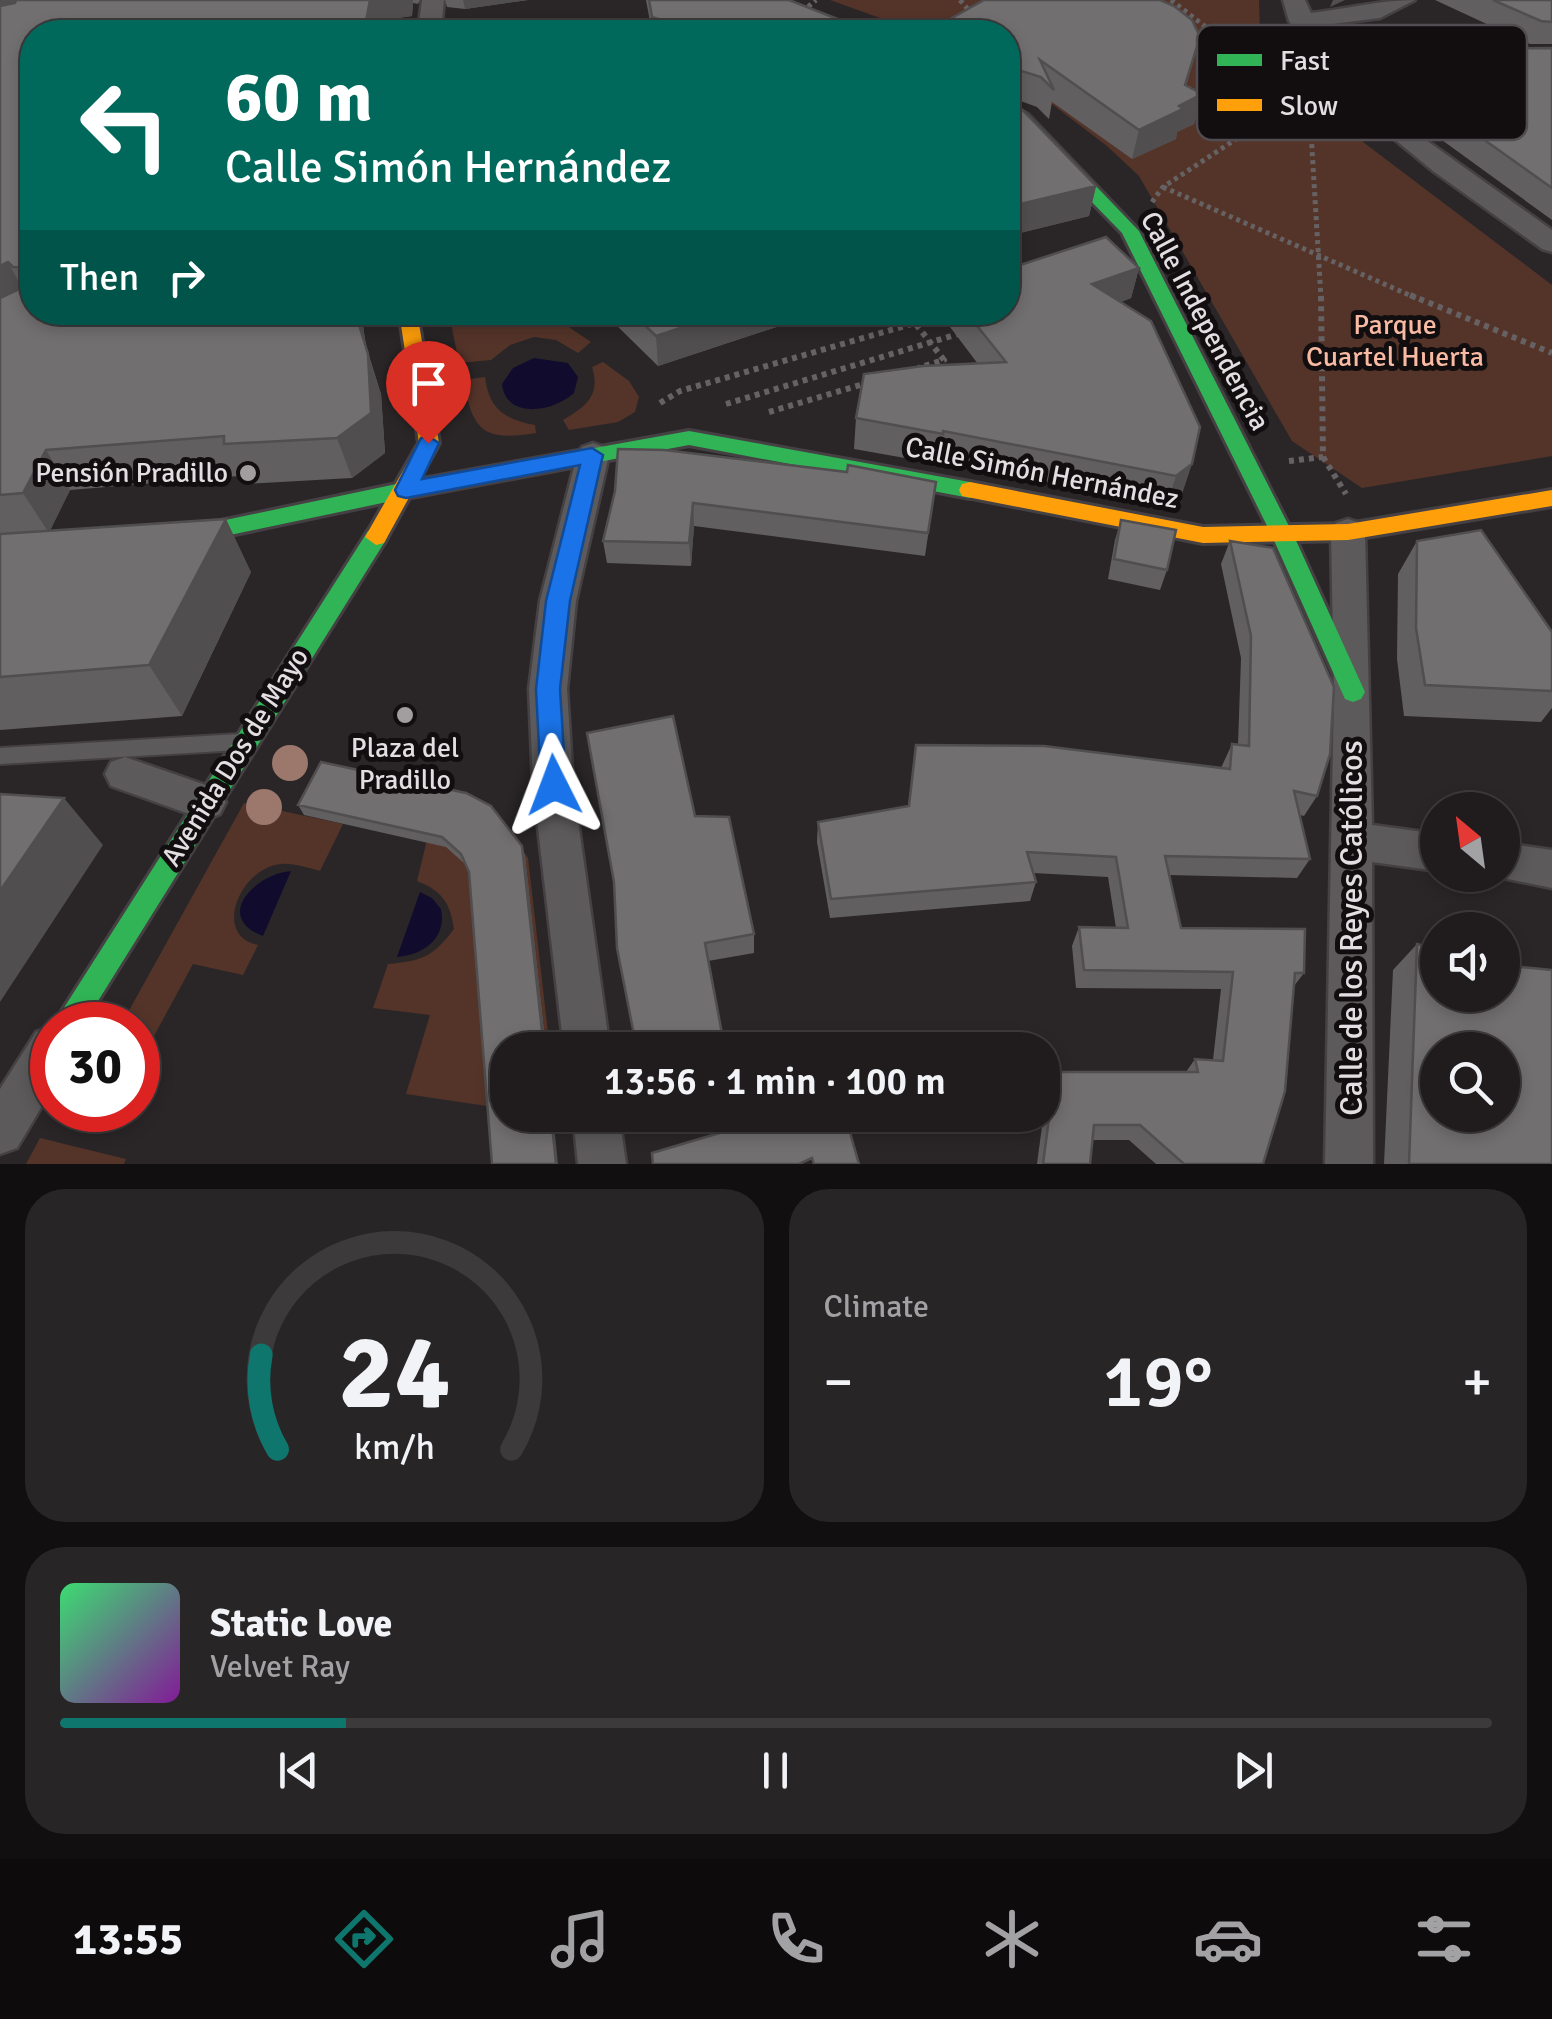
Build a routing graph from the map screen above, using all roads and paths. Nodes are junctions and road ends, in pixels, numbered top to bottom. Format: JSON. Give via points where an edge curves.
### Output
{"nodes":[{"id":1,"x":816,"y":0,"type":"edge"},
{"id":2,"x":960,"y":0,"type":"edge"},
{"id":3,"x":1172,"y":0,"type":"edge"},
{"id":4,"x":1404,"y":0,"type":"edge"},
{"id":5,"x":1297,"y":10,"type":"edge"},
{"id":6,"x":802,"y":12,"type":"edge"},
{"id":7,"x":982,"y":20,"type":"edge"},
{"id":8,"x":1204,"y":25,"type":"edge"},
{"id":9,"x":1020,"y":117,"type":"edge"},
{"id":10,"x":1234,"y":140,"type":"edge"},
{"id":11,"x":1312,"y":140,"type":"edge"},
{"id":12,"x":1413,"y":140,"type":"edge"},
{"id":13,"x":1162,"y":187,"type":"junction"},
{"id":14,"x":1130,"y":232,"type":"junction"},
{"id":15,"x":1095,"y":242,"type":"edge"},
{"id":16,"x":1552,"y":243,"type":"edge"},
{"id":17,"x":1321,"y":259,"type":"junction"},
{"id":18,"x":410,"y":325,"type":"edge"},
{"id":19,"x":908,"y":325,"type":"edge"},
{"id":20,"x":916,"y":325,"type":"edge"},
{"id":21,"x":958,"y":334,"type":"dead end"},
{"id":22,"x":930,"y":343,"type":"junction"},
{"id":23,"x":1552,"y":353,"type":"edge"},
{"id":24,"x":906,"y":371,"type":"edge"},
{"id":25,"x":868,"y":382,"type":"edge"},
{"id":26,"x":680,"y":392,"type":"junction"},
{"id":27,"x":686,"y":403,"type":"dead end"},
{"id":28,"x":710,"y":408,"type":"dead end"},
{"id":29,"x":736,"y":444,"type":"junction"},
{"id":30,"x":639,"y":445,"type":"junction"},
{"id":31,"x":592,"y":455,"type":"junction"},
{"id":32,"x":1248,"y":467,"type":"junction"},
{"id":33,"x":406,"y":490,"type":"junction"},
{"id":34,"x":1552,"y":498,"type":"edge"},
{"id":35,"x":1348,"y":532,"type":"junction"},
{"id":36,"x":1282,"y":536,"type":"junction"},
{"id":37,"x":141,"y":546,"type":"edge"},
{"id":38,"x":1353,"y":692,"type":"junction"},
{"id":39,"x":244,"y":742,"type":"junction"},
{"id":40,"x":0,"y":756,"type":"edge"},
{"id":41,"x":125,"y":774,"type":"dead end"},
{"id":42,"x":206,"y":802,"type":"junction"},
{"id":43,"x":1350,"y":840,"type":"junction"},
{"id":44,"x":1420,"y":850,"type":"edge"},
{"id":45,"x":1520,"y":865,"type":"edge"},
{"id":46,"x":1552,"y":869,"type":"edge"},
{"id":47,"x":80,"y":1002,"type":"edge"},
{"id":48,"x":586,"y":1032,"type":"edge"},
{"id":49,"x":30,"y":1084,"type":"edge"},
{"id":50,"x":0,"y":1132,"type":"edge"},
{"id":51,"x":598,"y":1132,"type":"edge"},
{"id":52,"x":602,"y":1164,"type":"edge"},
{"id":53,"x":1349,"y":1164,"type":"edge"}],
"edges":[{"from":1,"to":6,"type":"path"},
{"from":2,"to":7,"type":"path"},
{"from":3,"to":8,"type":"path"},
{"from":4,"to":5,"type":"street","via":[[1372,13]]},
{"from":9,"to":14,"type":"street","name":"Calle Independencia"},
{"from":10,"to":13,"type":"path"},
{"from":11,"to":17,"type":"path"},
{"from":12,"to":16,"type":"street"},
{"from":13,"to":14,"type":"path"},
{"from":13,"to":17,"type":"path"},
{"from":14,"to":15,"type":"street"},
{"from":14,"to":32,"type":"street","name":"Calle Independencia"},
{"from":17,"to":23,"type":"path"},
{"from":17,"to":32,"type":"path","via":[[1323,457]]},
{"from":18,"to":33,"type":"street","name":"Avenida Dos de Mayo","via":[[428,443]]},
{"from":19,"to":26,"type":"path"},
{"from":20,"to":22,"type":"path"},
{"from":21,"to":22,"type":"path"},
{"from":22,"to":24,"type":"path","via":[[944,360]]},
{"from":22,"to":28,"type":"path"},
{"from":25,"to":29,"type":"path","via":[[737,422]]},
{"from":26,"to":27,"type":"path"},
{"from":26,"to":30,"type":"path","via":[[642,413]]},
{"from":29,"to":30,"type":"street","name":"Calle Simón Hernández","via":[[689,438]]},
{"from":29,"to":36,"type":"street","name":"Calle Simón Hernández","via":[[1203,535]]},
{"from":30,"to":31,"type":"street","name":"Calle Simón Hernández"},
{"from":31,"to":33,"type":"street","name":"Calle Simón Hernández"},
{"from":31,"to":48,"type":"street","via":[[558,601],[548,689]]},
{"from":32,"to":36,"type":"street","name":"Calle Independencia"},
{"from":33,"to":37,"type":"street","name":"Calle Simón Hernández"},
{"from":33,"to":39,"type":"street","name":"Avenida Dos de Mayo"},
{"from":34,"to":35,"type":"street","name":"Calle Simón Hernández"},
{"from":35,"to":36,"type":"street","name":"Calle Simón Hernández"},
{"from":35,"to":38,"type":"street","name":"Calle de los Reyes Católicos"},
{"from":36,"to":38,"type":"street","name":"Calle de los Reyes Católicos"},
{"from":38,"to":43,"type":"street","name":"Calle de los Reyes Católicos"},
{"from":39,"to":40,"type":"lane"},
{"from":39,"to":42,"type":"street","name":"Avenida Dos de Mayo"},
{"from":41,"to":42,"type":"street"},
{"from":42,"to":47,"type":"street","name":"Avenida Dos de Mayo"},
{"from":43,"to":44,"type":"street"},
{"from":43,"to":53,"type":"street","name":"Calle de los Reyes Católicos"},
{"from":45,"to":46,"type":"street"},
{"from":49,"to":50,"type":"street"},
{"from":51,"to":52,"type":"street"}]}
